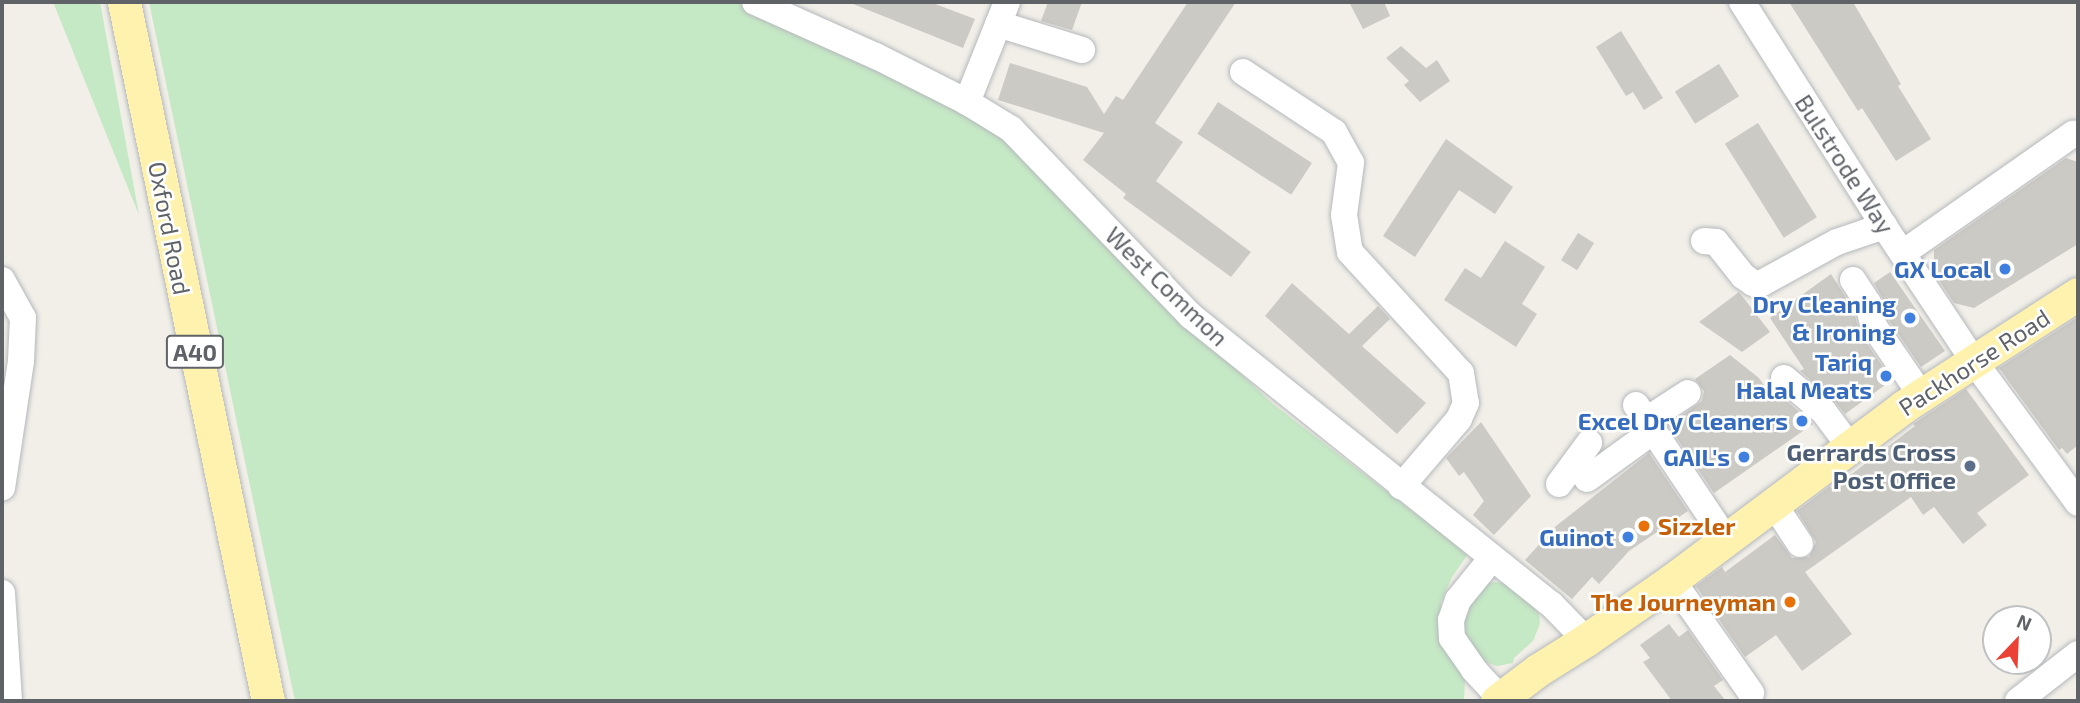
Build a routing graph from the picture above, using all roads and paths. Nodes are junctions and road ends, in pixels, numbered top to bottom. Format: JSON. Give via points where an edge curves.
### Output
{"nodes":[{"id":1,"x":124,"y":2,"type":"edge"},
{"id":2,"x":755,"y":2,"type":"edge"},
{"id":3,"x":1742,"y":2,"type":"edge"},
{"id":4,"x":1002,"y":13,"type":"edge"},
{"id":5,"x":1082,"y":50,"type":"dead end"},
{"id":6,"x":1243,"y":72,"type":"dead end"},
{"id":7,"x":967,"y":102,"type":"junction"},
{"id":8,"x":2073,"y":134,"type":"dead end"},
{"id":9,"x":1884,"y":226,"type":"junction"},
{"id":10,"x":1704,"y":241,"type":"dead end"},
{"id":11,"x":1903,"y":253,"type":"junction"},
{"id":12,"x":2,"y":280,"type":"edge"},
{"id":13,"x":1853,"y":280,"type":"dead end"},
{"id":14,"x":2078,"y":294,"type":"edge"},
{"id":15,"x":1973,"y":360,"type":"junction"},
{"id":16,"x":1784,"y":378,"type":"dead end"},
{"id":17,"x":1688,"y":393,"type":"dead end"},
{"id":18,"x":1922,"y":396,"type":"junction"},
{"id":19,"x":1644,"y":419,"type":"junction"},
{"id":20,"x":1589,"y":443,"type":"dead end"},
{"id":21,"x":1850,"y":447,"type":"junction"},
{"id":22,"x":1587,"y":479,"type":"dead end"},
{"id":23,"x":1559,"y":484,"type":"dead end"},
{"id":24,"x":1401,"y":487,"type":"junction"},
{"id":25,"x":2,"y":488,"type":"edge"},
{"id":26,"x":2075,"y":492,"type":"edge"},
{"id":27,"x":1773,"y":503,"type":"junction"},
{"id":28,"x":1725,"y":538,"type":"junction"},
{"id":29,"x":1800,"y":544,"type":"dead end"},
{"id":30,"x":1492,"y":558,"type":"junction"},
{"id":31,"x":1672,"y":580,"type":"junction"},
{"id":32,"x":2,"y":593,"type":"edge"},
{"id":33,"x":1586,"y":640,"type":"junction"},
{"id":34,"x":2078,"y":654,"type":"edge"},
{"id":35,"x":1751,"y":694,"type":"dead end"},
{"id":36,"x":1499,"y":700,"type":"edge"},
{"id":37,"x":9,"y":701,"type":"edge"},
{"id":38,"x":268,"y":701,"type":"edge"},
{"id":39,"x":2018,"y":701,"type":"edge"}],
"edges":[{"from":1,"to":38,"type":"main road","name":"Oxford Road","number":"A40"},
{"from":2,"to":7,"type":"street","name":"West Common"},
{"from":3,"to":9,"type":"street","name":"Bulstrode Way"},
{"from":4,"to":5,"type":"street"},
{"from":4,"to":7,"type":"street"},
{"from":6,"to":24,"type":"street","via":[[1334,132],[1351,163],[1344,215],[1350,252],[1461,373],[1476,402]]},
{"from":7,"to":24,"type":"street","name":"West Common","via":[[1011,129],[1191,316]]},
{"from":8,"to":11,"type":"street"},
{"from":9,"to":10,"type":"street","via":[[1837,242],[1762,283],[1742,276],[1716,242]]},
{"from":9,"to":11,"type":"street","name":"Bulstrode Way"},
{"from":11,"to":15,"type":"street","name":"Bulstrode Way"},
{"from":12,"to":25,"type":"street","via":[[23,318]]},
{"from":13,"to":18,"type":"street","via":[[1868,303],[1873,325]]},
{"from":14,"to":15,"type":"main road","name":"Packhorse Road"},
{"from":15,"to":18,"type":"main road","name":"Packhorse Road"},
{"from":15,"to":26,"type":"street","name":"Bulstrode Way"},
{"from":16,"to":21,"type":"street","via":[[1824,412]]},
{"from":17,"to":19,"type":"street"},
{"from":18,"to":21,"type":"main road","name":"Packhorse Road"},
{"from":19,"to":22,"type":"street"},
{"from":19,"to":28,"type":"street"},
{"from":20,"to":23,"type":"street"},
{"from":21,"to":27,"type":"main road","name":"Packhorse Road"},
{"from":24,"to":30,"type":"street","name":"West Common"},
{"from":27,"to":28,"type":"main road","name":"Packhorse Road"},
{"from":27,"to":29,"type":"street"},
{"from":28,"to":31,"type":"main road","name":"Packhorse Road"},
{"from":30,"to":33,"type":"street","name":"West Common","via":[[1551,604]]},
{"from":30,"to":36,"type":"street","via":[[1458,600],[1451,620],[1452,638]]},
{"from":31,"to":33,"type":"main road","name":"Packhorse Road"},
{"from":31,"to":35,"type":"street"},
{"from":32,"to":37,"type":"street"},
{"from":33,"to":36,"type":"main road","name":"Packhorse Road"},
{"from":34,"to":39,"type":"street"}]}
